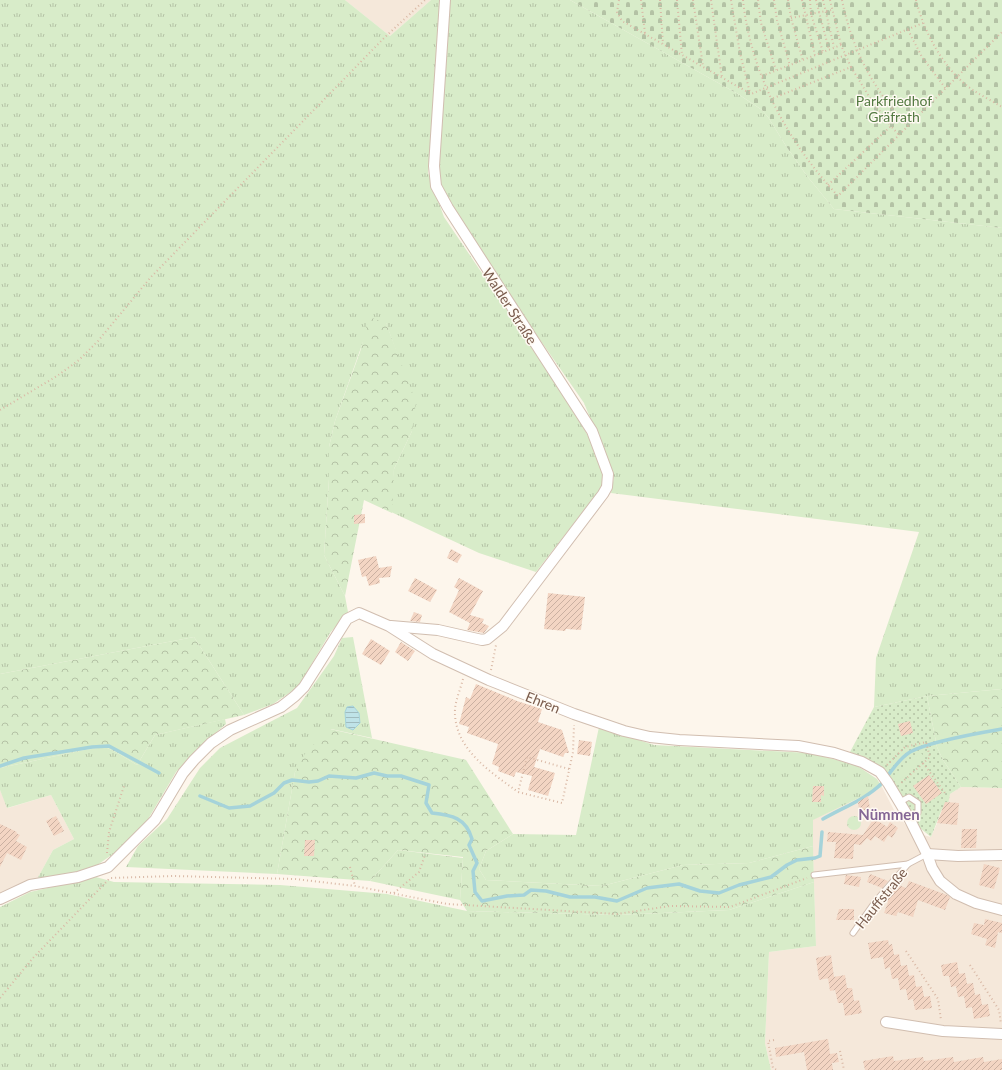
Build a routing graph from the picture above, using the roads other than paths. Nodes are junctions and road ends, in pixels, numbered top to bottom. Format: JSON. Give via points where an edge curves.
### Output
{"nodes":[{"id":1,"x":446,"y":0,"type":"edge"},
{"id":2,"x":389,"y":626,"type":"junction"},
{"id":3,"x":900,"y":802,"type":"junction"},
{"id":4,"x":909,"y":818,"type":"junction"},
{"id":5,"x":927,"y":854,"type":"junction"},
{"id":6,"x":1002,"y":855,"type":"edge"},
{"id":7,"x":908,"y":864,"type":"junction"},
{"id":8,"x":814,"y":875,"type":"road end"},
{"id":9,"x":0,"y":899,"type":"edge"},
{"id":10,"x":1002,"y":910,"type":"edge"},
{"id":11,"x":853,"y":933,"type":"dead end"},
{"id":12,"x":886,"y":1022,"type":"dead end"},
{"id":13,"x":1002,"y":1032,"type":"edge"}],
"edges":[{"from":1,"to":2,"type":"street","name":"Walder Straße","via":[[434,166],[436,186],[488,273],[584,416],[608,474],[607,487],[498,632],[482,640],[438,630]]},
{"from":2,"to":3,"type":"street","name":"Ehren","via":[[432,654],[489,680],[624,731],[679,740],[811,748],[852,758],[886,780]]},
{"from":2,"to":9,"type":"street","via":[[359,613],[347,619],[304,687],[281,707],[230,730],[202,751],[183,773],[155,820],[108,867],[78,877],[30,885]]},
{"from":3,"to":4,"type":"street"},
{"from":3,"to":4,"type":"lane","via":[[909,797],[918,803],[918,813]]},
{"from":4,"to":5,"type":"street"},
{"from":5,"to":6,"type":"street"},
{"from":5,"to":7,"type":"lane","name":"Hauffstraße"},
{"from":5,"to":10,"type":"street","via":[[936,876],[948,888],[976,903]]},
{"from":7,"to":8,"type":"lane"},
{"from":7,"to":11,"type":"lane","name":"Hauffstraße","via":[[875,902]]},
{"from":12,"to":13,"type":"street","via":[[943,1031]]}]}
